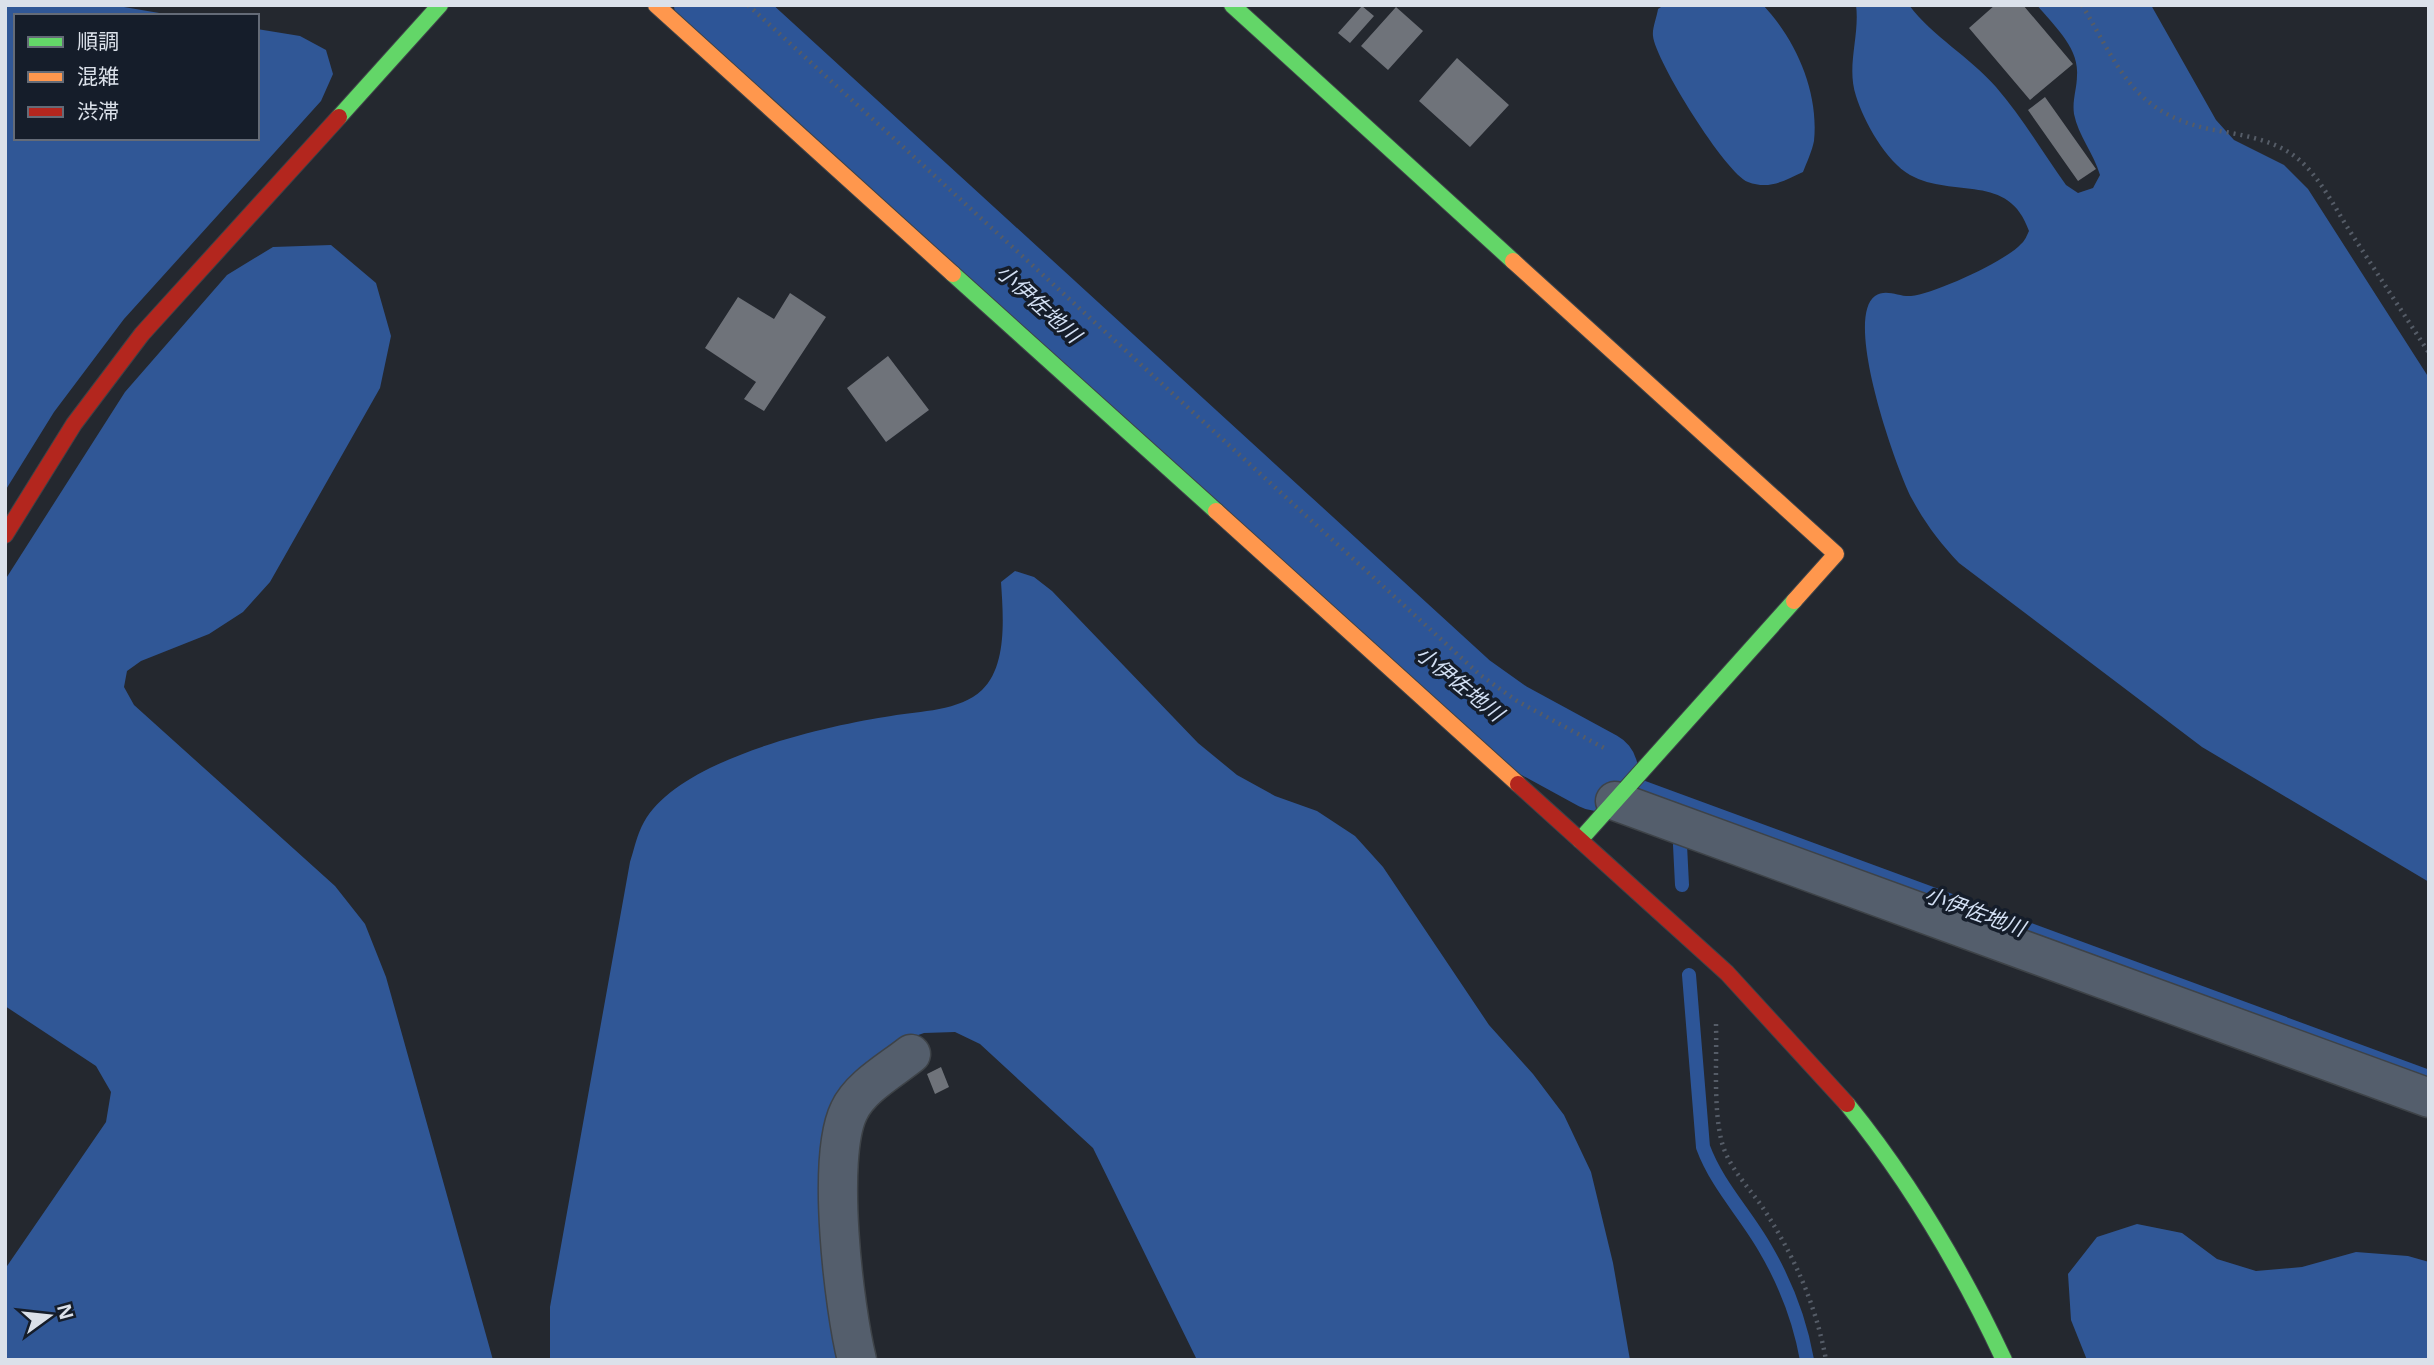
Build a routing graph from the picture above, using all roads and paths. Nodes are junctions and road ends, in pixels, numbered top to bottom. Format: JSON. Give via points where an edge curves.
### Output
{"nodes":[{"id":1,"x":440,"y":5,"type":"edge"},
{"id":2,"x":656,"y":5,"type":"edge"},
{"id":3,"x":748,"y":5,"type":"edge"},
{"id":4,"x":1232,"y":5,"type":"edge"},
{"id":5,"x":2082,"y":5,"type":"edge"},
{"id":6,"x":2429,"y":353,"type":"edge"},
{"id":7,"x":5,"y":535,"type":"edge"},
{"id":8,"x":1630,"y":784,"type":"junction"},
{"id":9,"x":1580,"y":840,"type":"junction"},
{"id":10,"x":1737,"y":982,"type":"junction"},
{"id":11,"x":911,"y":1054,"type":"dead end"},
{"id":12,"x":2429,"y":1098,"type":"edge"},
{"id":13,"x":857,"y":1360,"type":"edge"},
{"id":14,"x":1826,"y":1360,"type":"edge"},
{"id":15,"x":2004,"y":1360,"type":"edge"}],
"edges":[{"from":1,"to":7,"type":"street","via":[[142,334],[74,424]]},
{"from":2,"to":9,"type":"street"},
{"from":3,"to":8,"type":"path","via":[[1479,674]]},
{"from":4,"to":8,"type":"street","via":[[1836,554]]},
{"from":5,"to":6,"type":"path","via":[[2124,75],[2160,113],[2291,153],[2318,181]]},
{"from":8,"to":9,"type":"street"},
{"from":8,"to":12,"type":"street"},
{"from":9,"to":10,"type":"street"},
{"from":10,"to":14,"type":"path","via":[[1721,999],[1715,1014],[1722,1142],[1730,1162],[1800,1271]]},
{"from":10,"to":15,"type":"street","via":[[1824,1072],[1879,1141],[1959,1269]]},
{"from":11,"to":13,"type":"street","via":[[868,1088],[849,1110],[842,1138],[839,1206],[843,1273]]}]}
